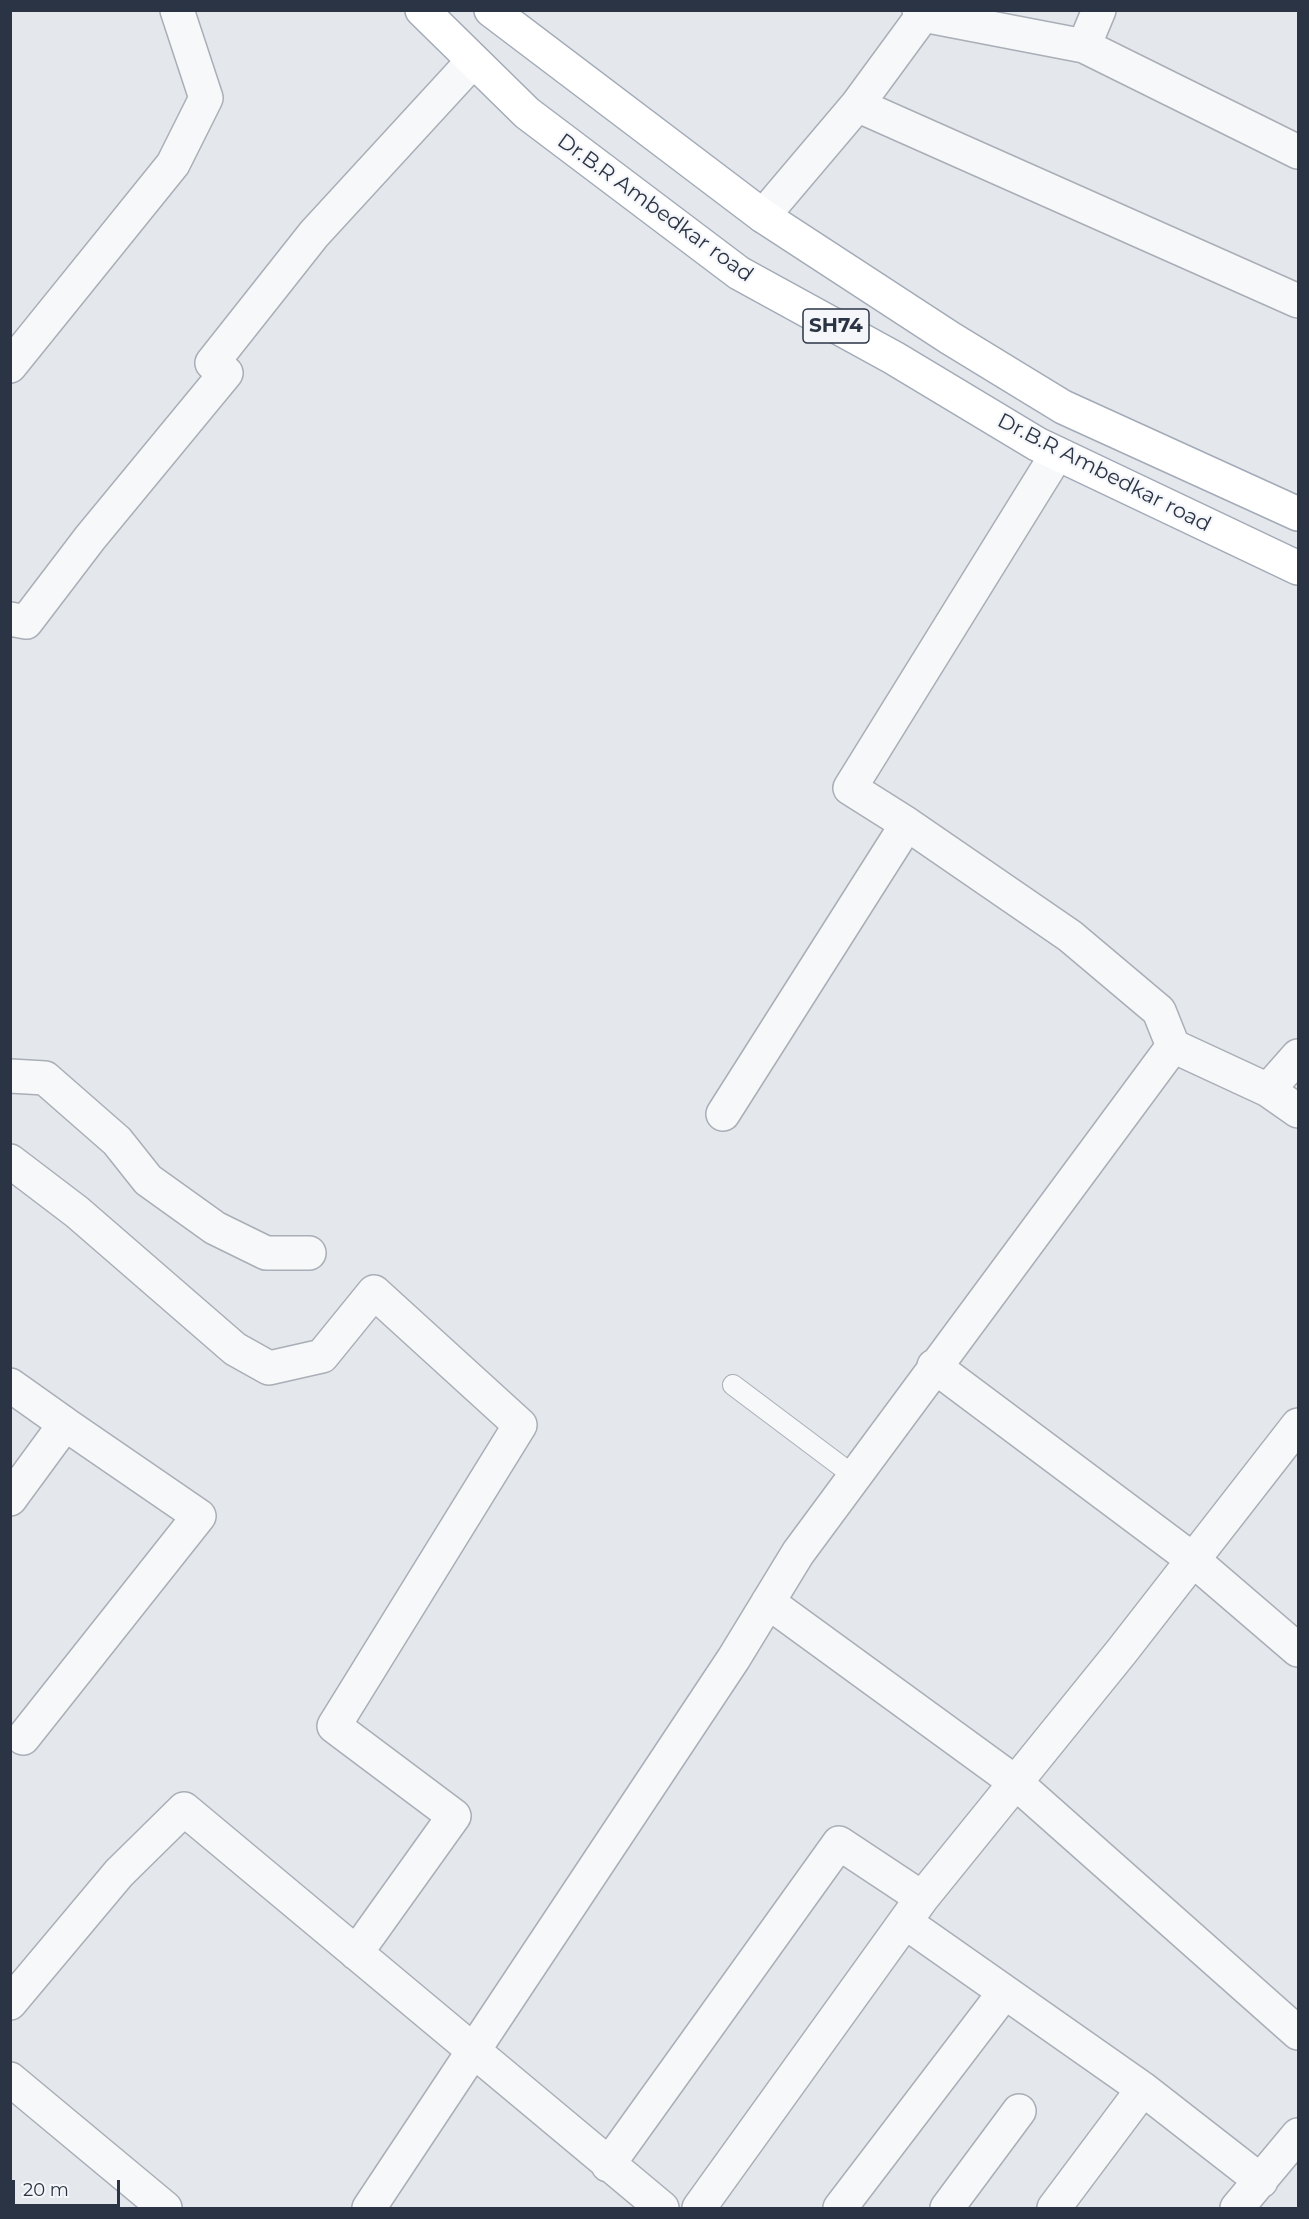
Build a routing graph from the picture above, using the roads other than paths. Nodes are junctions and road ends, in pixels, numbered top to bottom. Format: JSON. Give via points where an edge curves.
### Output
{"nodes":[{"id":1,"x":177,"y":10,"type":"edge"},
{"id":2,"x":422,"y":10,"type":"edge"},
{"id":3,"x":491,"y":10,"type":"edge"},
{"id":4,"x":1099,"y":10,"type":"edge"},
{"id":5,"x":921,"y":13,"type":"edge"},
{"id":6,"x":1084,"y":46,"type":"junction"},
{"id":7,"x":473,"y":61,"type":"junction"},
{"id":8,"x":857,"y":105,"type":"junction"},
{"id":9,"x":1299,"y":152,"type":"edge"},
{"id":10,"x":763,"y":216,"type":"junction"},
{"id":11,"x":1299,"y":301,"type":"edge"},
{"id":12,"x":10,"y":366,"type":"edge"},
{"id":13,"x":1057,"y":454,"type":"junction"},
{"id":14,"x":1299,"y":514,"type":"edge"},
{"id":15,"x":1299,"y":568,"type":"edge"},
{"id":16,"x":10,"y":619,"type":"edge"},
{"id":17,"x":907,"y":824,"type":"junction"},
{"id":18,"x":1173,"y":1046,"type":"junction"},
{"id":19,"x":1299,"y":1056,"type":"edge"},
{"id":20,"x":10,"y":1076,"type":"edge"},
{"id":21,"x":1268,"y":1090,"type":"junction"},
{"id":22,"x":1299,"y":1111,"type":"edge"},
{"id":23,"x":723,"y":1114,"type":"dead end"},
{"id":24,"x":10,"y":1161,"type":"edge"},
{"id":25,"x":309,"y":1253,"type":"dead end"},
{"id":26,"x":934,"y":1366,"type":"junction"},
{"id":27,"x":10,"y":1384,"type":"edge"},
{"id":28,"x":734,"y":1385,"type":"dead end"},
{"id":29,"x":65,"y":1424,"type":"junction"},
{"id":30,"x":1299,"y":1425,"type":"edge"},
{"id":31,"x":854,"y":1476,"type":"junction"},
{"id":32,"x":10,"y":1499,"type":"edge"},
{"id":33,"x":1192,"y":1559,"type":"junction"},
{"id":34,"x":768,"y":1602,"type":"junction"},
{"id":35,"x":1299,"y":1650,"type":"edge"},
{"id":36,"x":23,"y":1738,"type":"dead end"},
{"id":37,"x":1015,"y":1782,"type":"junction"},
{"id":38,"x":914,"y":1910,"type":"junction"},
{"id":39,"x":356,"y":1953,"type":"junction"},
{"id":40,"x":1004,"y":1993,"type":"junction"},
{"id":41,"x":10,"y":2003,"type":"edge"},
{"id":42,"x":1299,"y":2033,"type":"edge"},
{"id":43,"x":474,"y":2052,"type":"junction"},
{"id":44,"x":10,"y":2079,"type":"edge"},
{"id":45,"x":1143,"y":2089,"type":"junction"},
{"id":46,"x":1019,"y":2111,"type":"dead end"},
{"id":47,"x":1299,"y":2135,"type":"edge"},
{"id":48,"x":608,"y":2164,"type":"junction"},
{"id":49,"x":1261,"y":2181,"type":"junction"},
{"id":50,"x":165,"y":2208,"type":"edge"},
{"id":51,"x":369,"y":2208,"type":"edge"},
{"id":52,"x":662,"y":2208,"type":"edge"},
{"id":53,"x":699,"y":2208,"type":"edge"},
{"id":54,"x":840,"y":2208,"type":"edge"},
{"id":55,"x":946,"y":2208,"type":"edge"},
{"id":56,"x":1054,"y":2208,"type":"edge"},
{"id":57,"x":1238,"y":2208,"type":"edge"}],
"edges":[{"from":1,"to":12,"type":"street","via":[[206,98],[173,164]]},
{"from":2,"to":7,"type":"main road","name":"Dr.B.R Ambedkar road","number":"SH74"},
{"from":3,"to":10,"type":"main road","name":"Dr.B.R Ambedkar road","number":"SH74"},
{"from":4,"to":6,"type":"street"},
{"from":5,"to":6,"type":"street"},
{"from":5,"to":8,"type":"street"},
{"from":6,"to":9,"type":"street"},
{"from":7,"to":13,"type":"main road","name":"Dr.B.R Ambedkar road","number":"SH74","via":[[527,114],[740,273]]},
{"from":7,"to":16,"type":"street","via":[[314,234],[212,363],[226,373],[26,622]]},
{"from":8,"to":10,"type":"street"},
{"from":8,"to":11,"type":"street"},
{"from":10,"to":14,"type":"main road","name":"Dr.B.R Ambedkar road","number":"SH74","via":[[1062,407]]},
{"from":13,"to":15,"type":"main road","name":"Dr.B.R Ambedkar road","number":"SH74"},
{"from":13,"to":17,"type":"street","via":[[850,788]]},
{"from":17,"to":18,"type":"street","via":[[1070,936],[1124,981],[1159,1011]]},
{"from":17,"to":23,"type":"street"},
{"from":18,"to":21,"type":"street"},
{"from":18,"to":26,"type":"street"},
{"from":19,"to":21,"type":"street"},
{"from":20,"to":25,"type":"street","via":[[45,1078],[117,1141],[148,1180],[215,1228],[266,1253]]},
{"from":21,"to":22,"type":"street"},
{"from":24,"to":39,"type":"street","via":[[77,1212],[235,1349],[269,1368],[322,1356],[374,1292],[520,1425],[334,1726],[454,1816]]},
{"from":26,"to":31,"type":"street"},
{"from":26,"to":33,"type":"street"},
{"from":27,"to":29,"type":"street"},
{"from":28,"to":31,"type":"lane"},
{"from":29,"to":32,"type":"street"},
{"from":29,"to":36,"type":"street","via":[[199,1516]]},
{"from":30,"to":33,"type":"street"},
{"from":31,"to":34,"type":"street"},
{"from":33,"to":35,"type":"street"},
{"from":33,"to":37,"type":"street"},
{"from":34,"to":37,"type":"street"},
{"from":34,"to":43,"type":"street"},
{"from":37,"to":38,"type":"street"},
{"from":37,"to":42,"type":"street"},
{"from":38,"to":40,"type":"street"},
{"from":38,"to":48,"type":"street","via":[[839,1843]]},
{"from":38,"to":53,"type":"street"},
{"from":39,"to":41,"type":"street","via":[[184,1809],[119,1873]]},
{"from":39,"to":43,"type":"street"},
{"from":40,"to":45,"type":"street"},
{"from":40,"to":54,"type":"street"},
{"from":43,"to":48,"type":"street"},
{"from":43,"to":51,"type":"street"},
{"from":44,"to":50,"type":"street"},
{"from":45,"to":49,"type":"street"},
{"from":45,"to":56,"type":"street"},
{"from":46,"to":55,"type":"street"},
{"from":47,"to":49,"type":"street"},
{"from":48,"to":52,"type":"street"},
{"from":49,"to":57,"type":"street"}]}
